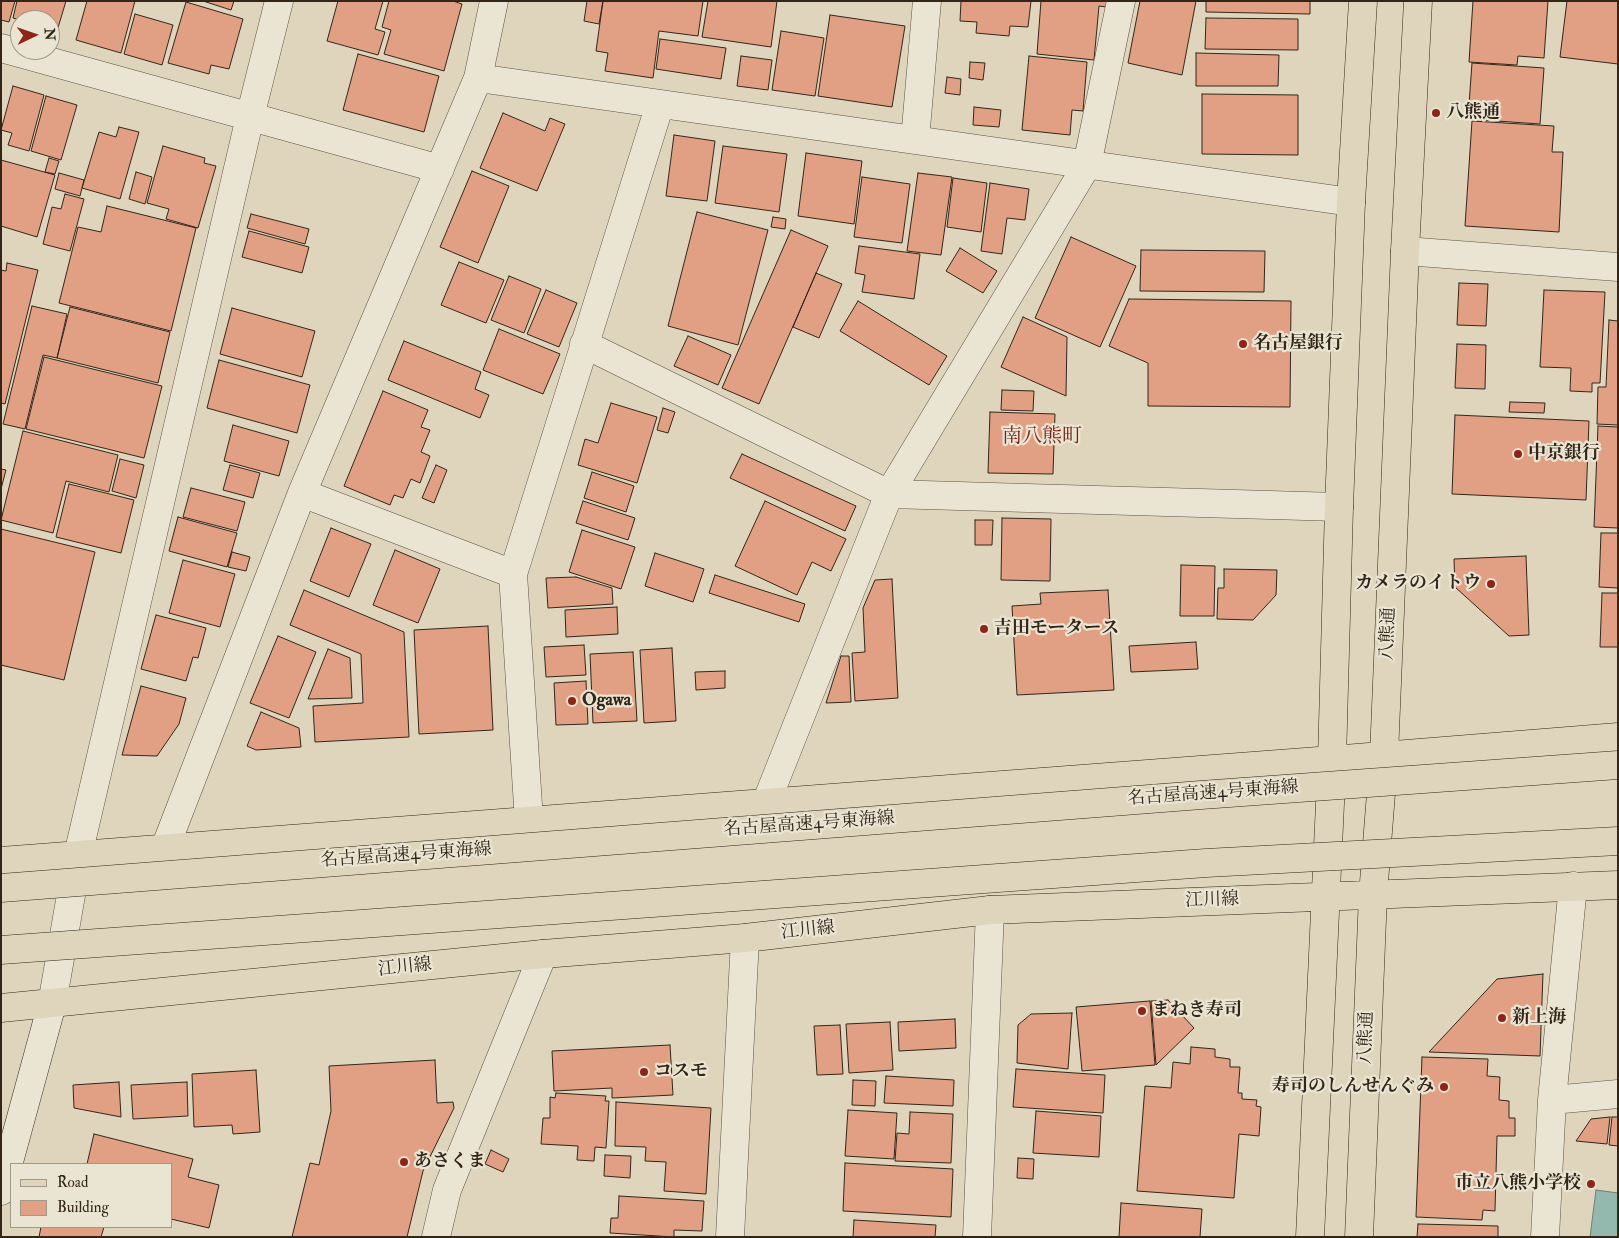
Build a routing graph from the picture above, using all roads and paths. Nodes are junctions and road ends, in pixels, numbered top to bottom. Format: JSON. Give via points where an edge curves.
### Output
{"nodes":[{"id":1,"x":278,"y":1,"type":"edge"},
{"id":2,"x":494,"y":1,"type":"edge"},
{"id":3,"x":927,"y":1,"type":"edge"},
{"id":4,"x":1121,"y":1,"type":"edge"},
{"id":5,"x":1363,"y":1,"type":"edge"},
{"id":6,"x":1418,"y":1,"type":"edge"},
{"id":7,"x":1,"y":48,"type":"edge"},
{"id":8,"x":478,"y":78,"type":"junction"},
{"id":9,"x":660,"y":104,"type":"junction"},
{"id":10,"x":250,"y":116,"type":"junction"},
{"id":11,"x":915,"y":140,"type":"junction"},
{"id":12,"x":1088,"y":165,"type":"junction"},
{"id":13,"x":440,"y":169,"type":"junction"},
{"id":14,"x":1351,"y":202,"type":"junction"},
{"id":15,"x":1405,"y":252,"type":"junction"},
{"id":16,"x":1618,"y":267,"type":"edge"},
{"id":17,"x":584,"y":344,"type":"junction"},
{"id":18,"x":302,"y":493,"type":"junction"},
{"id":19,"x":889,"y":494,"type":"junction"},
{"id":20,"x":1338,"y":507,"type":"junction"},
{"id":21,"x":513,"y":574,"type":"junction"},
{"id":22,"x":1618,"y":737,"type":"edge"},
{"id":23,"x":1384,"y":755,"type":"junction"},
{"id":24,"x":1332,"y":760,"type":"junction"},
{"id":25,"x":1618,"y":765,"type":"edge"},
{"id":26,"x":766,"y":802,"type":"junction"},
{"id":27,"x":529,"y":821,"type":"junction"},
{"id":28,"x":1618,"y":841,"type":"edge"},
{"id":29,"x":165,"y":848,"type":"junction"},
{"id":30,"x":78,"y":855,"type":"junction"},
{"id":31,"x":1,"y":861,"type":"edge"},
{"id":32,"x":1618,"y":885,"type":"edge"},
{"id":33,"x":1573,"y":886,"type":"junction"},
{"id":34,"x":1,"y":888,"type":"edge"},
{"id":35,"x":1373,"y":895,"type":"junction"},
{"id":36,"x":1324,"y":897,"type":"junction"},
{"id":37,"x":990,"y":910,"type":"junction"},
{"id":38,"x":746,"y":938,"type":"junction"},
{"id":39,"x":1,"y":950,"type":"edge"},
{"id":40,"x":543,"y":954,"type":"junction"},
{"id":41,"x":52,"y":1004,"type":"junction"},
{"id":42,"x":1,"y":1008,"type":"edge"},
{"id":43,"x":1618,"y":1094,"type":"edge"},
{"id":44,"x":1552,"y":1100,"type":"junction"},
{"id":45,"x":1,"y":1191,"type":"edge"},
{"id":46,"x":436,"y":1237,"type":"edge"},
{"id":47,"x":730,"y":1237,"type":"edge"},
{"id":48,"x":976,"y":1237,"type":"edge"},
{"id":49,"x":1310,"y":1237,"type":"edge"},
{"id":50,"x":1359,"y":1237,"type":"edge"},
{"id":51,"x":1546,"y":1237,"type":"edge"}],
"edges":[{"from":1,"to":10,"type":"street"},
{"from":2,"to":8,"type":"street"},
{"from":3,"to":11,"type":"street"},
{"from":4,"to":12,"type":"street"},
{"from":5,"to":14,"type":"main road"},
{"from":6,"to":15,"type":"main road","name":"八熊通"},
{"from":7,"to":10,"type":"street"},
{"from":8,"to":9,"type":"street"},
{"from":8,"to":13,"type":"street"},
{"from":9,"to":11,"type":"street"},
{"from":9,"to":17,"type":"street"},
{"from":10,"to":13,"type":"street"},
{"from":10,"to":30,"type":"street"},
{"from":11,"to":12,"type":"street"},
{"from":12,"to":14,"type":"street"},
{"from":12,"to":19,"type":"street"},
{"from":13,"to":18,"type":"street"},
{"from":14,"to":20,"type":"main road"},
{"from":15,"to":16,"type":"street"},
{"from":15,"to":23,"type":"main road","name":"八熊通"},
{"from":17,"to":19,"type":"street"},
{"from":17,"to":21,"type":"street"},
{"from":18,"to":21,"type":"street"},
{"from":18,"to":29,"type":"street"},
{"from":19,"to":20,"type":"street"},
{"from":19,"to":26,"type":"street"},
{"from":20,"to":24,"type":"main road"},
{"from":21,"to":27,"type":"street"},
{"from":22,"to":23,"type":"main road"},
{"from":23,"to":24,"type":"main road"},
{"from":23,"to":35,"type":"main road","name":"八熊通"},
{"from":24,"to":26,"type":"main road"},
{"from":24,"to":36,"type":"main road"},
{"from":25,"to":34,"type":"main road","name":"名古屋高速4号東海線","bridge":true},
{"from":26,"to":27,"type":"main road"},
{"from":27,"to":29,"type":"main road"},
{"from":28,"to":39,"type":"main road","bridge":true,"via":[[1206,863]]},
{"from":29,"to":30,"type":"main road"},
{"from":30,"to":31,"type":"main road"},
{"from":30,"to":41,"type":"street"},
{"from":32,"to":33,"type":"main road","name":"江川線"},
{"from":33,"to":35,"type":"main road","name":"江川線"},
{"from":33,"to":44,"type":"street"},
{"from":35,"to":36,"type":"main road","name":"江川線"},
{"from":35,"to":50,"type":"main road","name":"八熊通"},
{"from":36,"to":37,"type":"main road","name":"江川線"},
{"from":36,"to":49,"type":"main road"},
{"from":37,"to":38,"type":"main road","name":"江川線"},
{"from":37,"to":48,"type":"street"},
{"from":38,"to":40,"type":"main road","name":"江川線"},
{"from":38,"to":47,"type":"street"},
{"from":40,"to":41,"type":"main road","name":"江川線"},
{"from":40,"to":46,"type":"street","via":[[447,1190]]},
{"from":41,"to":42,"type":"main road","name":"江川線"},
{"from":41,"to":45,"type":"street"},
{"from":43,"to":44,"type":"street"},
{"from":44,"to":51,"type":"street"}]}
